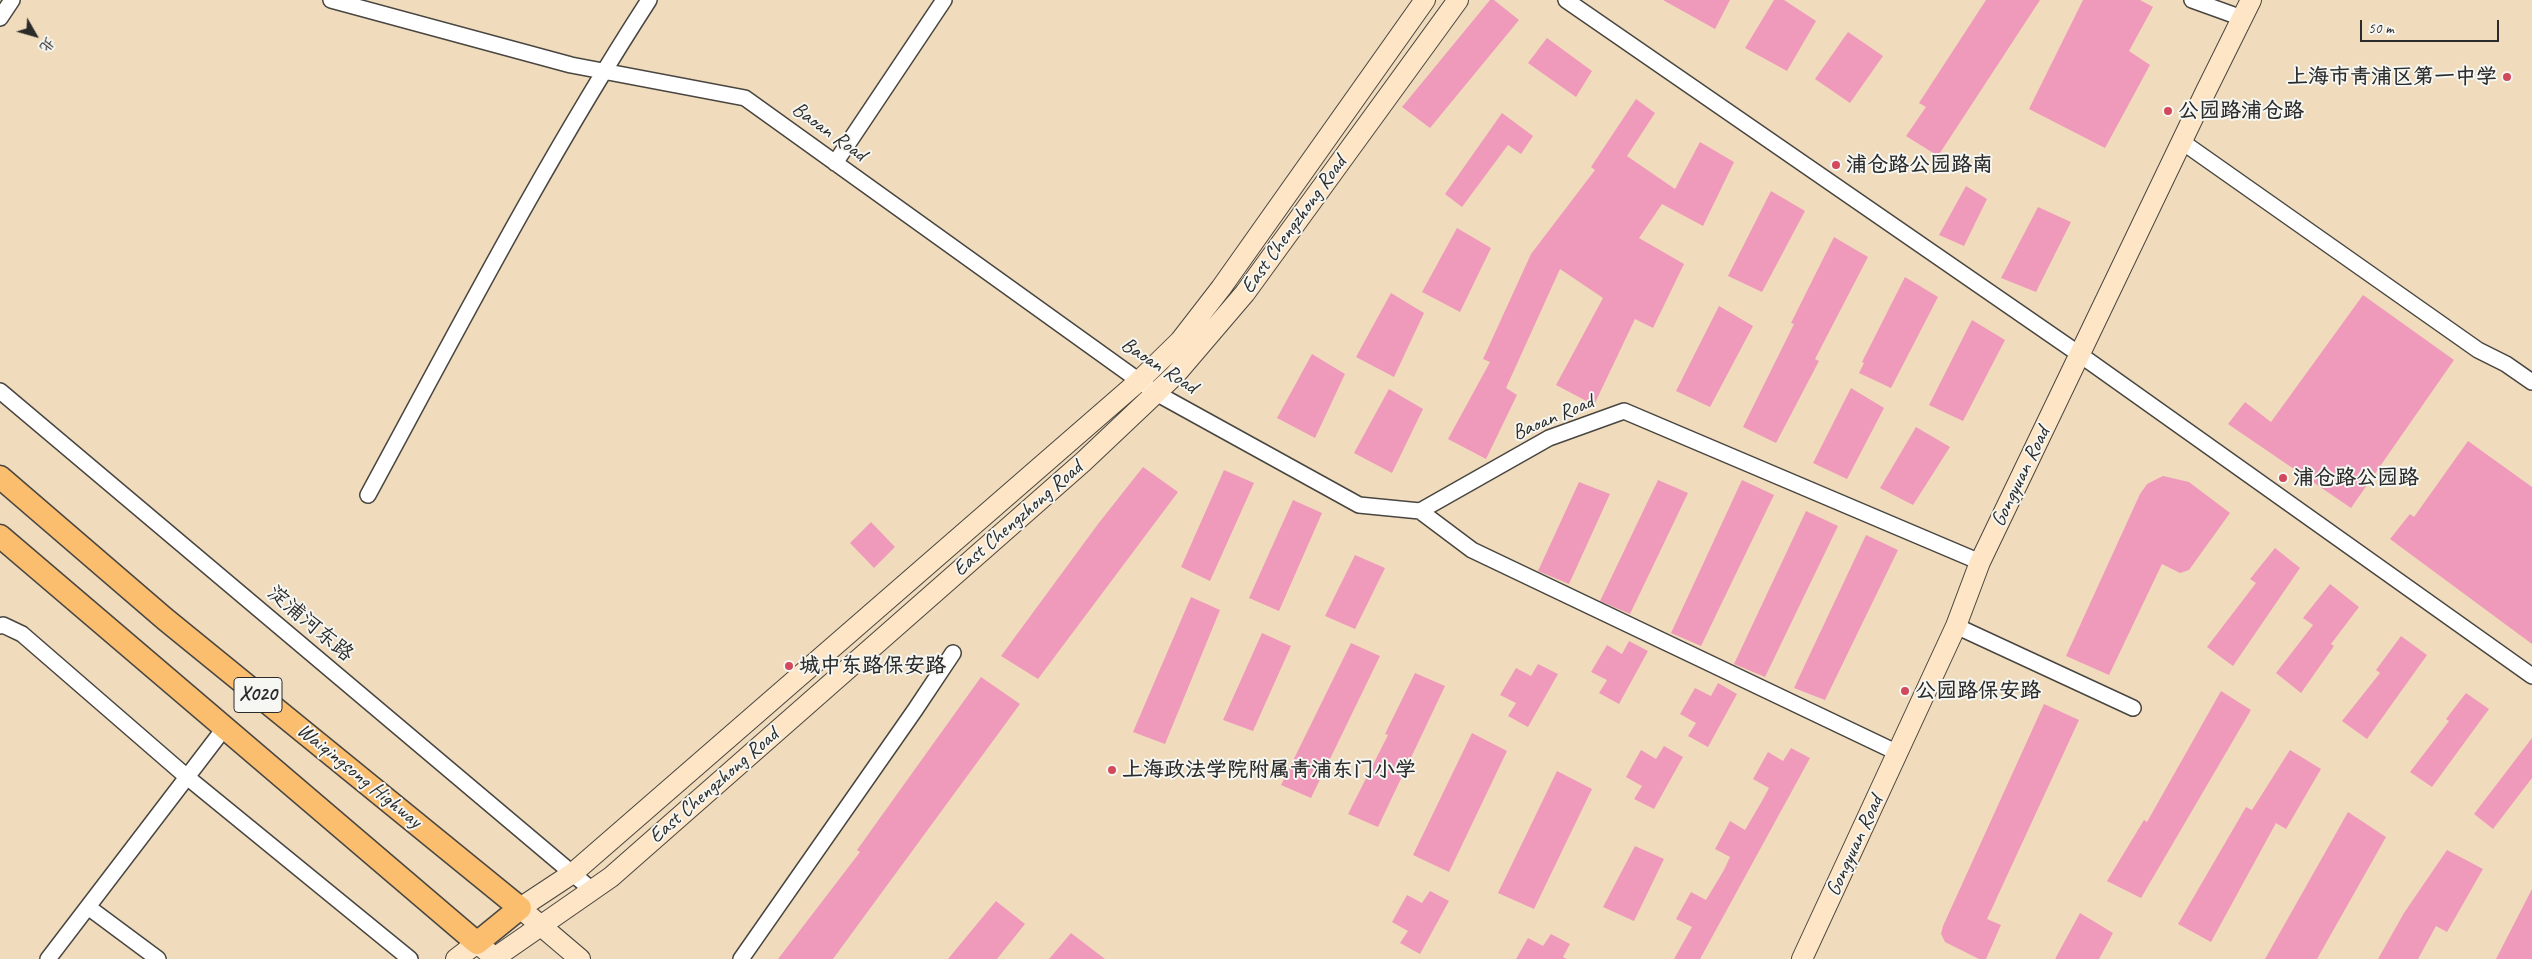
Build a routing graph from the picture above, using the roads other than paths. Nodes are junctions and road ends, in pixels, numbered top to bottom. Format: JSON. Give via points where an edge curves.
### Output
{"nodes":[{"id":1,"x":12,"y":0,"type":"edge"},
{"id":2,"x":331,"y":0,"type":"edge"},
{"id":3,"x":649,"y":0,"type":"edge"},
{"id":4,"x":944,"y":0,"type":"edge"},
{"id":5,"x":1425,"y":0,"type":"edge"},
{"id":6,"x":1458,"y":0,"type":"edge"},
{"id":7,"x":1566,"y":0,"type":"edge"},
{"id":8,"x":2192,"y":0,"type":"edge"},
{"id":9,"x":2251,"y":0,"type":"edge"},
{"id":10,"x":0,"y":18,"type":"edge"},
{"id":11,"x":2242,"y":18,"type":"junction"},
{"id":12,"x":602,"y":72,"type":"junction"},
{"id":13,"x":2182,"y":141,"type":"junction"},
{"id":14,"x":835,"y":163,"type":"junction"},
{"id":15,"x":2080,"y":354,"type":"junction"},
{"id":16,"x":1140,"y":381,"type":"junction"},
{"id":17,"x":2532,"y":382,"type":"edge"},
{"id":18,"x":0,"y":391,"type":"edge"},
{"id":19,"x":1156,"y":393,"type":"junction"},
{"id":20,"x":0,"y":477,"type":"edge"},
{"id":21,"x":368,"y":495,"type":"dead end"},
{"id":22,"x":1420,"y":511,"type":"junction"},
{"id":23,"x":0,"y":536,"type":"edge"},
{"id":24,"x":1980,"y":562,"type":"junction"},
{"id":25,"x":0,"y":626,"type":"edge"},
{"id":26,"x":1956,"y":626,"type":"junction"},
{"id":27,"x":953,"y":653,"type":"dead end"},
{"id":28,"x":2532,"y":676,"type":"edge"},
{"id":29,"x":2133,"y":708,"type":"dead end"},
{"id":30,"x":226,"y":726,"type":"junction"},
{"id":31,"x":1898,"y":753,"type":"junction"},
{"id":32,"x":187,"y":777,"type":"junction"},
{"id":33,"x":573,"y":873,"type":"junction"},
{"id":34,"x":592,"y":890,"type":"junction"},
{"id":35,"x":88,"y":907,"type":"junction"},
{"id":36,"x":520,"y":908,"type":"junction"},
{"id":37,"x":541,"y":925,"type":"junction"},
{"id":38,"x":477,"y":943,"type":"junction"},
{"id":39,"x":48,"y":959,"type":"edge"},
{"id":40,"x":158,"y":959,"type":"edge"},
{"id":41,"x":410,"y":959,"type":"edge"},
{"id":42,"x":456,"y":959,"type":"edge"},
{"id":43,"x":494,"y":959,"type":"edge"},
{"id":44,"x":580,"y":959,"type":"edge"},
{"id":45,"x":741,"y":959,"type":"edge"},
{"id":46,"x":1802,"y":959,"type":"edge"}],
"edges":[{"from":1,"to":10,"type":"street"},
{"from":2,"to":12,"type":"street","name":"Baoan Road"},
{"from":3,"to":12,"type":"street"},
{"from":4,"to":14,"type":"street"},
{"from":5,"to":16,"type":"main road","name":"East Chengzhong Road","via":[[1221,288],[1180,341]]},
{"from":6,"to":19,"type":"main road","name":"East Chengzhong Road","via":[[1246,293]]},
{"from":7,"to":15,"type":"street"},
{"from":8,"to":11,"type":"street"},
{"from":9,"to":11,"type":"main road","name":"Gongyuan Road"},
{"from":11,"to":13,"type":"main road","name":"Gongyuan Road"},
{"from":12,"to":14,"type":"street","name":"Baoan Road","via":[[745,98]]},
{"from":12,"to":21,"type":"street"},
{"from":13,"to":15,"type":"main road","name":"Gongyuan Road"},
{"from":13,"to":17,"type":"street","via":[[2478,350]]},
{"from":14,"to":16,"type":"street","name":"Baoan Road"},
{"from":15,"to":24,"type":"main road","name":"Gongyuan Road"},
{"from":15,"to":28,"type":"street"},
{"from":16,"to":19,"type":"street","name":"Baoan Road"},
{"from":16,"to":33,"type":"main road","name":"East Chengzhong Road"},
{"from":18,"to":33,"type":"street","name":"淀浦河东路"},
{"from":19,"to":22,"type":"street","name":"Baoan Road","via":[[1359,505]]},
{"from":19,"to":34,"type":"main road","name":"East Chengzhong Road","via":[[1068,475]]},
{"from":20,"to":36,"type":"main road","name":"Waiqingsong Highway","number":"X020","via":[[165,619]]},
{"from":22,"to":24,"type":"street","name":"Baoan Road","via":[[1549,438],[1624,411]]},
{"from":22,"to":31,"type":"street","via":[[1472,550]]},
{"from":23,"to":30,"type":"main road","number":"X020"},
{"from":24,"to":26,"type":"main road","name":"Gongyuan Road"},
{"from":25,"to":32,"type":"street","via":[[22,634]]},
{"from":26,"to":29,"type":"street"},
{"from":26,"to":31,"type":"main road","name":"Gongyuan Road"},
{"from":27,"to":45,"type":"street"},
{"from":30,"to":32,"type":"street"},
{"from":30,"to":38,"type":"main road","number":"X020"},
{"from":31,"to":46,"type":"main road","name":"Gongyuan Road"},
{"from":32,"to":35,"type":"street"},
{"from":32,"to":41,"type":"street"},
{"from":33,"to":34,"type":"street","name":"淀浦河东路"},
{"from":33,"to":36,"type":"main road","name":"East Chengzhong Road"},
{"from":34,"to":37,"type":"main road","name":"East Chengzhong Road"},
{"from":35,"to":39,"type":"street"},
{"from":35,"to":40,"type":"street"},
{"from":36,"to":37,"type":"main road","name":"Waiqingsong Highway","number":"X020"},
{"from":36,"to":38,"type":"main road"},
{"from":37,"to":43,"type":"main road","name":"East Chengzhong Road"},
{"from":37,"to":44,"type":"main road","name":"Waiqingsong Highway","number":"X020"},
{"from":38,"to":42,"type":"main road"},
{"from":38,"to":43,"type":"main road","number":"X020"}]}
